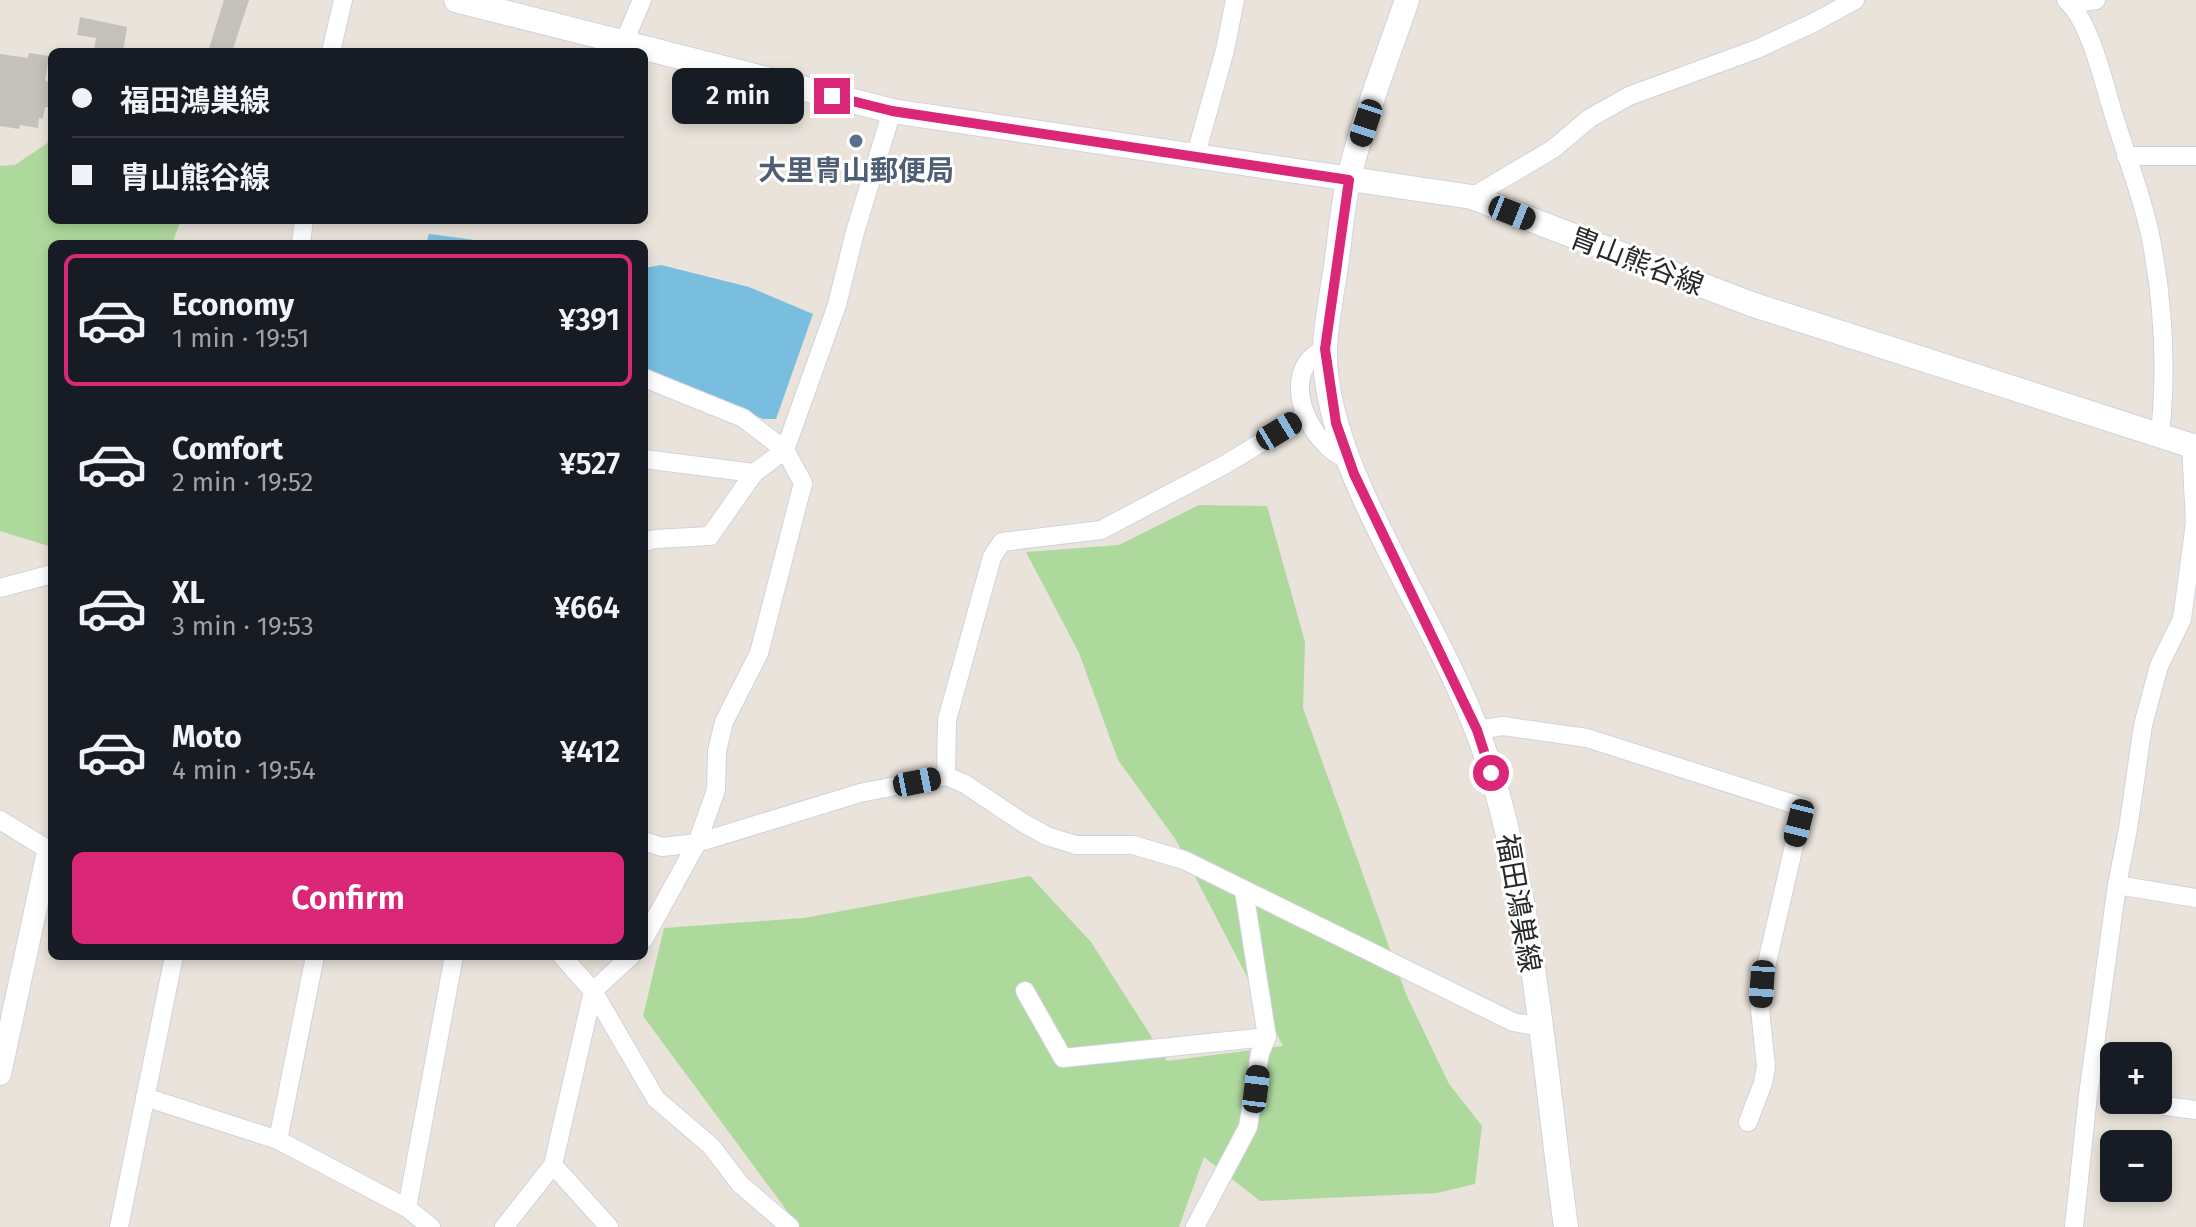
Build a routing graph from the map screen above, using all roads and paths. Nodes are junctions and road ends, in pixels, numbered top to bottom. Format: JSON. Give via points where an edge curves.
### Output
{"nodes":[{"id":1,"x":343,"y":0,"type":"edge"},
{"id":2,"x":456,"y":0,"type":"edge"},
{"id":3,"x":642,"y":0,"type":"edge"},
{"id":4,"x":1235,"y":0,"type":"edge"},
{"id":5,"x":1407,"y":0,"type":"edge"},
{"id":6,"x":1855,"y":0,"type":"edge"},
{"id":7,"x":2096,"y":0,"type":"edge"},
{"id":8,"x":2068,"y":2,"type":"edge"},
{"id":9,"x":624,"y":42,"type":"junction"},
{"id":10,"x":332,"y":48,"type":"edge"},
{"id":11,"x":647,"y":48,"type":"edge"},
{"id":12,"x":648,"y":48,"type":"edge"},
{"id":13,"x":892,"y":111,"type":"junction"},
{"id":14,"x":2126,"y":156,"type":"junction"},
{"id":15,"x":2196,"y":156,"type":"edge"},
{"id":16,"x":1195,"y":158,"type":"junction"},
{"id":17,"x":1349,"y":180,"type":"junction"},
{"id":18,"x":1472,"y":197,"type":"junction"},
{"id":19,"x":1325,"y":349,"type":"junction"},
{"id":20,"x":648,"y":380,"type":"edge"},
{"id":21,"x":1306,"y":415,"type":"junction"},
{"id":22,"x":2160,"y":434,"type":"junction"},
{"id":23,"x":2194,"y":446,"type":"edge"},
{"id":24,"x":785,"y":450,"type":"junction"},
{"id":25,"x":648,"y":460,"type":"edge"},
{"id":26,"x":1349,"y":460,"type":"junction"},
{"id":27,"x":754,"y":473,"type":"junction"},
{"id":28,"x":648,"y":541,"type":"edge"},
{"id":29,"x":48,"y":575,"type":"edge"},
{"id":30,"x":0,"y":588,"type":"edge"},
{"id":31,"x":1477,"y":730,"type":"junction"},
{"id":32,"x":946,"y":776,"type":"junction"},
{"id":33,"x":0,"y":820,"type":"edge"},
{"id":34,"x":648,"y":842,"type":"edge"},
{"id":35,"x":697,"y":843,"type":"junction"},
{"id":36,"x":48,"y":851,"type":"edge"},
{"id":37,"x":48,"y":860,"type":"edge"},
{"id":38,"x":2117,"y":885,"type":"junction"},
{"id":39,"x":1244,"y":891,"type":"junction"},
{"id":40,"x":2196,"y":898,"type":"edge"},
{"id":41,"x":648,"y":932,"type":"edge"},
{"id":42,"x":173,"y":960,"type":"edge"},
{"id":43,"x":314,"y":960,"type":"edge"},
{"id":44,"x":453,"y":960,"type":"edge"},
{"id":45,"x":566,"y":960,"type":"edge"},
{"id":46,"x":627,"y":960,"type":"edge"},
{"id":47,"x":593,"y":991,"type":"junction"},
{"id":48,"x":1025,"y":991,"type":"dead end"},
{"id":49,"x":1541,"y":1027,"type":"junction"},
{"id":50,"x":4,"y":1036,"type":"edge"},
{"id":51,"x":1267,"y":1037,"type":"junction"},
{"id":52,"x":0,"y":1074,"type":"edge"},
{"id":53,"x":2088,"y":1095,"type":"junction"},
{"id":54,"x":145,"y":1097,"type":"junction"},
{"id":55,"x":2100,"y":1097,"type":"edge"},
{"id":56,"x":2172,"y":1107,"type":"edge"},
{"id":57,"x":2196,"y":1110,"type":"edge"},
{"id":58,"x":1748,"y":1122,"type":"dead end"},
{"id":59,"x":278,"y":1140,"type":"junction"},
{"id":60,"x":553,"y":1165,"type":"junction"},
{"id":61,"x":407,"y":1208,"type":"junction"},
{"id":62,"x":119,"y":1227,"type":"edge"},
{"id":63,"x":431,"y":1227,"type":"edge"},
{"id":64,"x":504,"y":1227,"type":"edge"},
{"id":65,"x":609,"y":1227,"type":"edge"},
{"id":66,"x":790,"y":1227,"type":"edge"},
{"id":67,"x":1195,"y":1227,"type":"edge"},
{"id":68,"x":1566,"y":1227,"type":"edge"},
{"id":69,"x":2074,"y":1227,"type":"edge"}],
"edges":[{"from":1,"to":10,"type":"street"},
{"from":2,"to":9,"type":"main road","name":"胄山熊谷線"},
{"from":3,"to":9,"type":"street"},
{"from":4,"to":16,"type":"street"},
{"from":5,"to":17,"type":"main road","name":"福田鴻巣線"},
{"from":6,"to":18,"type":"street","via":[[1757,49],[1629,96]]},
{"from":7,"to":8,"type":"street"},
{"from":8,"to":14,"type":"street","via":[[2093,48]]},
{"from":9,"to":11,"type":"main road","name":"胄山熊谷線"},
{"from":12,"to":13,"type":"main road","name":"胄山熊谷線"},
{"from":13,"to":16,"type":"main road","name":"胄山熊谷線"},
{"from":13,"to":24,"type":"street","via":[[837,305]]},
{"from":14,"to":15,"type":"street"},
{"from":14,"to":22,"type":"street","via":[[2150,232],[2159,290],[2164,397]]},
{"from":16,"to":17,"type":"main road","name":"胄山熊谷線"},
{"from":17,"to":18,"type":"main road","name":"胄山熊谷線"},
{"from":17,"to":19,"type":"main road","name":"福田鴻巣線"},
{"from":18,"to":22,"type":"main road","name":"胄山熊谷線","via":[[1751,304]]},
{"from":19,"to":21,"type":"street","via":[[1302,369],[1299,393]]},
{"from":19,"to":26,"type":"main road","name":"福田鴻巣線","via":[[1336,423]]},
{"from":20,"to":24,"type":"street","via":[[743,418]]},
{"from":21,"to":26,"type":"street","via":[[1329,451]]},
{"from":21,"to":32,"type":"street","via":[[1101,530],[1002,542],[992,557],[956,681],[947,720]]},
{"from":22,"to":23,"type":"main road","name":"胄山熊谷線"},
{"from":23,"to":38,"type":"street","via":[[2195,523],[2182,619],[2159,666],[2143,725]]},
{"from":24,"to":27,"type":"street"},
{"from":24,"to":35,"type":"street","via":[[803,483],[759,653],[724,722],[716,790]]},
{"from":25,"to":27,"type":"street"},
{"from":26,"to":31,"type":"main road","name":"福田鴻巣線"},
{"from":27,"to":28,"type":"street","via":[[710,536]]},
{"from":29,"to":30,"type":"street"},
{"from":31,"to":49,"type":"main road","name":"福田鴻巣線","via":[[1509,841]]},
{"from":31,"to":58,"type":"street","via":[[1503,726],[1587,738],[1803,807],[1762,984],[1766,1067]]},
{"from":32,"to":35,"type":"street","via":[[860,793]]},
{"from":32,"to":39,"type":"street","via":[[1047,836],[1076,845],[1133,845],[1184,860]]},
{"from":33,"to":36,"type":"street"},
{"from":34,"to":35,"type":"street","via":[[662,847]]},
{"from":35,"to":41,"type":"street"},
{"from":37,"to":50,"type":"street"},
{"from":38,"to":40,"type":"street"},
{"from":38,"to":53,"type":"street"},
{"from":39,"to":49,"type":"street","via":[[1513,1022]]},
{"from":39,"to":51,"type":"street"},
{"from":42,"to":54,"type":"street"},
{"from":43,"to":59,"type":"street"},
{"from":44,"to":61,"type":"street"},
{"from":45,"to":47,"type":"street"},
{"from":46,"to":47,"type":"street"},
{"from":47,"to":60,"type":"street"},
{"from":47,"to":66,"type":"street","via":[[656,1099],[711,1146],[740,1184]]},
{"from":48,"to":51,"type":"street","via":[[1063,1058]]},
{"from":49,"to":68,"type":"main road","name":"福田鴻巣線"},
{"from":50,"to":52,"type":"street"},
{"from":51,"to":67,"type":"street","via":[[1248,1127]]},
{"from":53,"to":55,"type":"street"},
{"from":53,"to":69,"type":"street"},
{"from":54,"to":59,"type":"street"},
{"from":54,"to":62,"type":"street"},
{"from":56,"to":57,"type":"street"},
{"from":59,"to":61,"type":"street"},
{"from":60,"to":64,"type":"street"},
{"from":60,"to":65,"type":"street"},
{"from":61,"to":63,"type":"street"}]}
